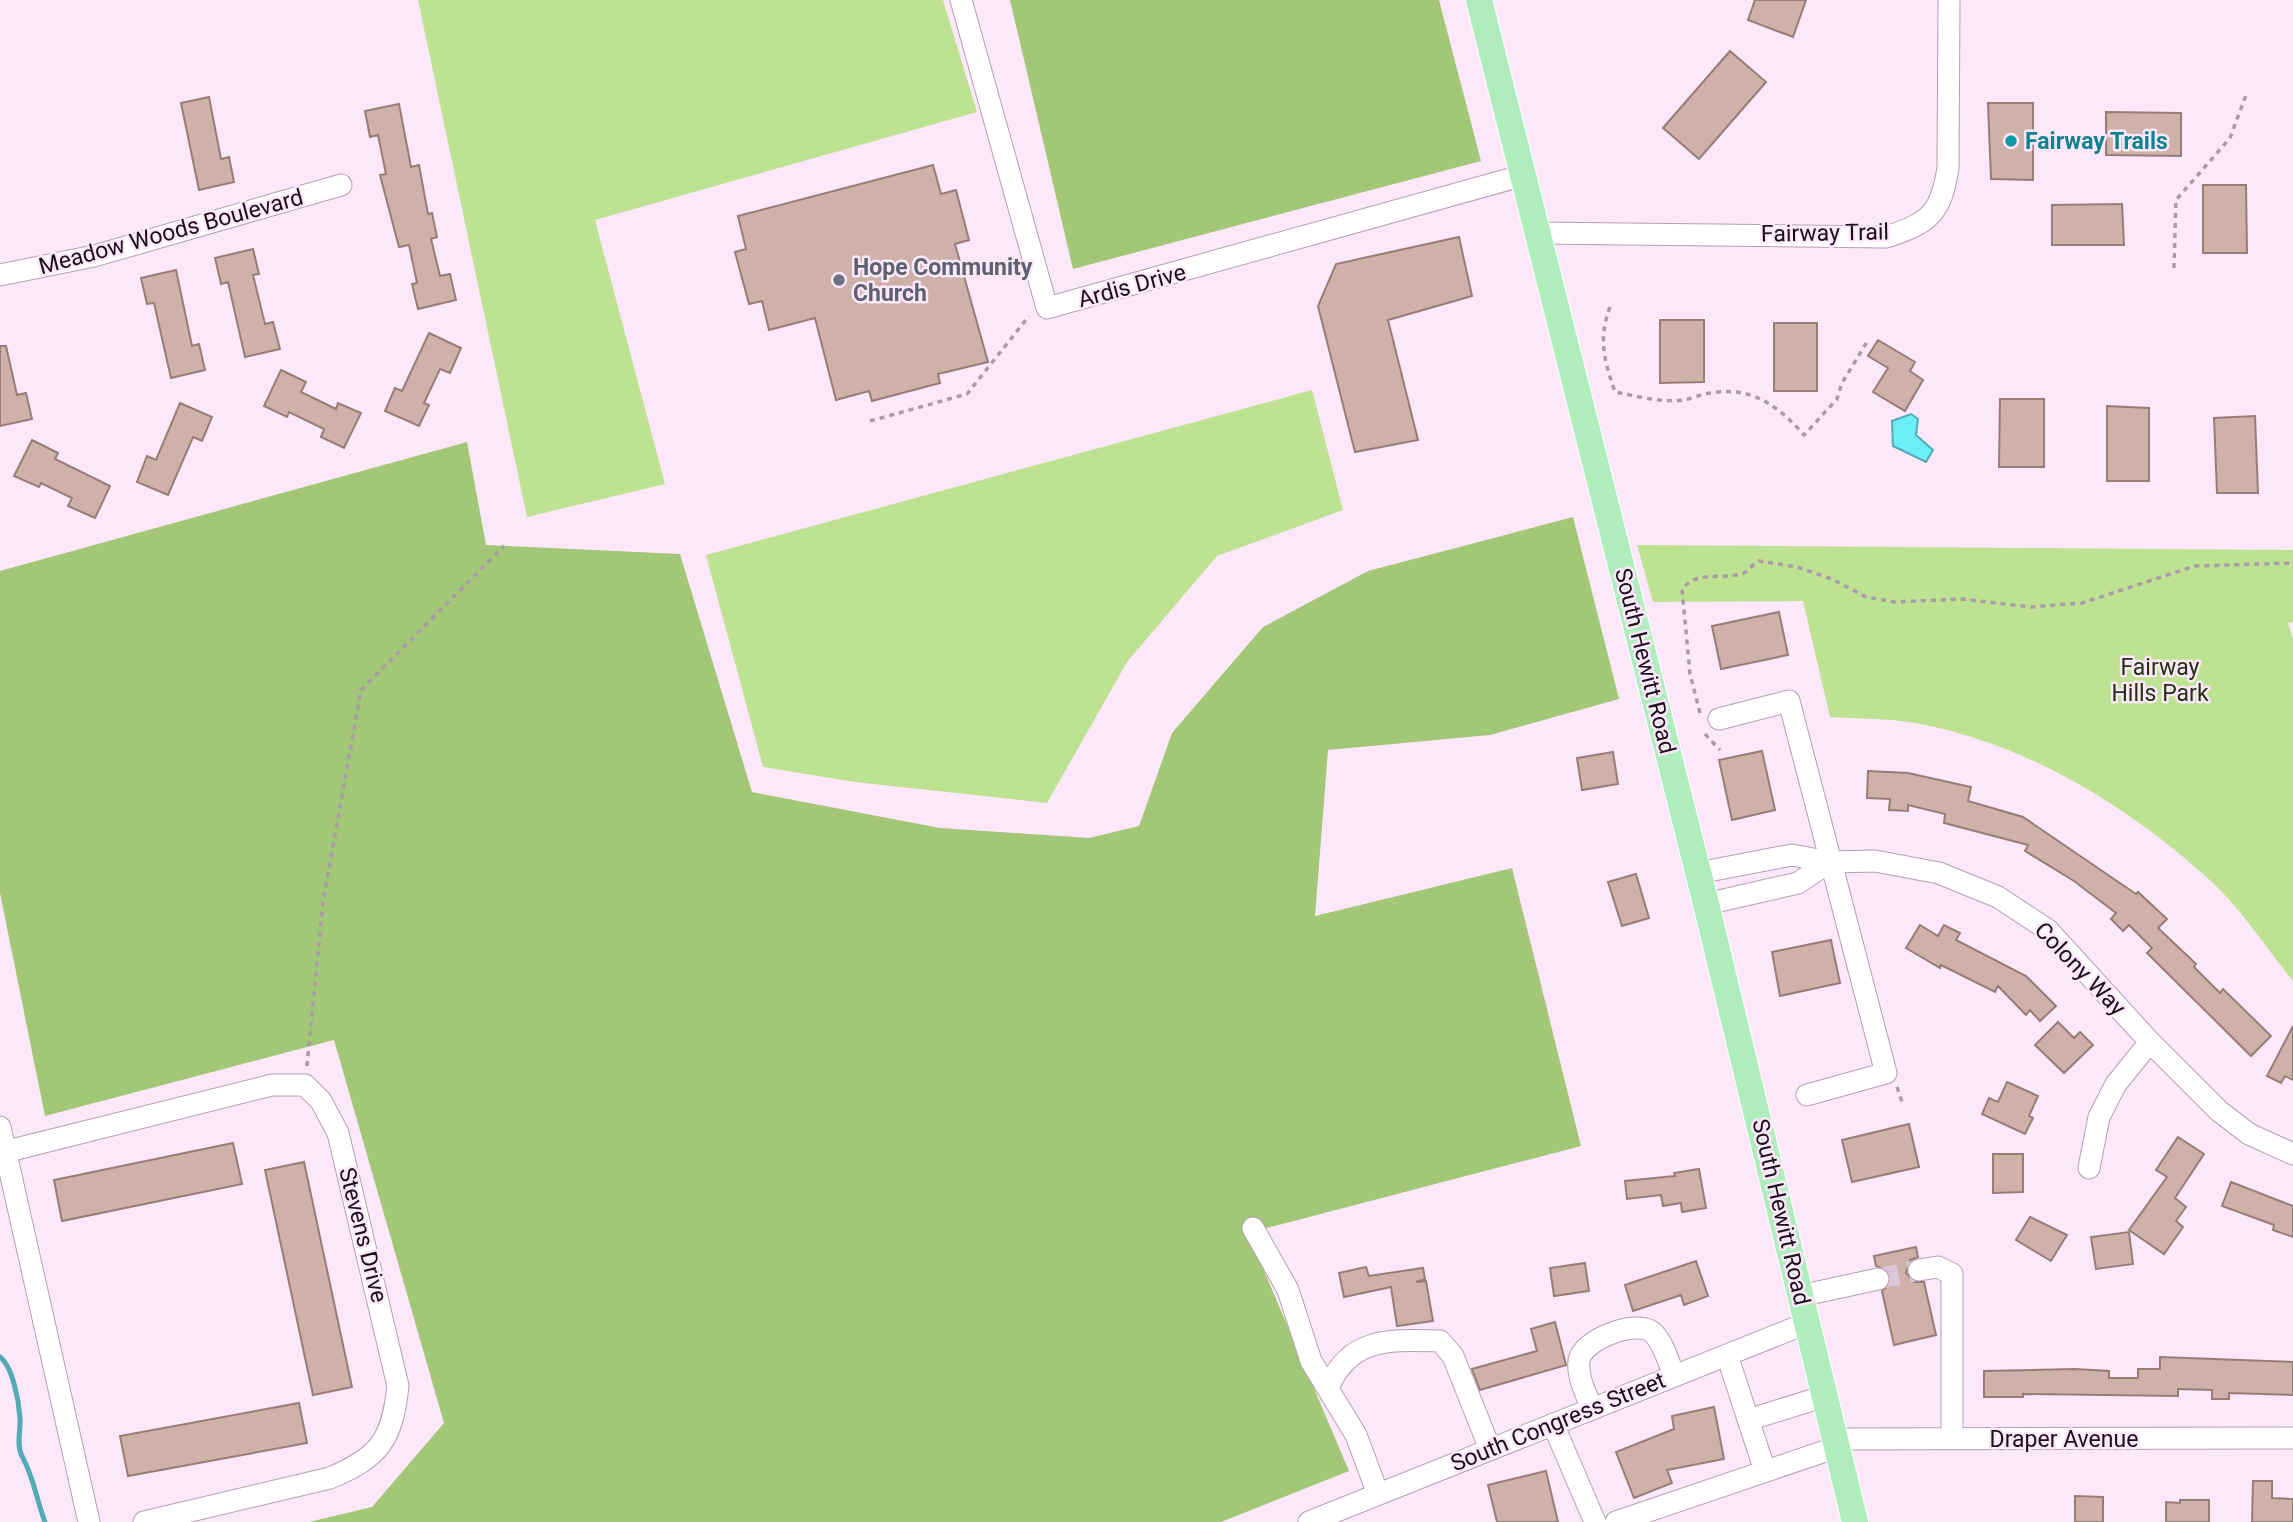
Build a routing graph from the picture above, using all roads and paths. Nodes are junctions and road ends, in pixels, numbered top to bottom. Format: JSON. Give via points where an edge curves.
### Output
{"nodes":[{"id":1,"x":961,"y":0,"type":"edge"},
{"id":2,"x":1479,"y":0,"type":"edge"},
{"id":3,"x":1948,"y":0,"type":"edge"},
{"id":4,"x":2246,"y":95,"type":"dead end"},
{"id":5,"x":1524,"y":175,"type":"junction"},
{"id":6,"x":341,"y":185,"type":"dead end"},
{"id":7,"x":1538,"y":233,"type":"junction"},
{"id":8,"x":2174,"y":268,"type":"dead end"},
{"id":9,"x":0,"y":275,"type":"edge"},
{"id":10,"x":1042,"y":307,"type":"junction"},
{"id":11,"x":1610,"y":307,"type":"dead end"},
{"id":12,"x":1867,"y":342,"type":"dead end"},
{"id":13,"x":870,"y":421,"type":"dead end"},
{"id":14,"x":504,"y":546,"type":"dead end"},
{"id":15,"x":2293,"y":563,"type":"edge"},
{"id":16,"x":1719,"y":719,"type":"dead end"},
{"id":17,"x":1720,"y":750,"type":"dead end"},
{"id":18,"x":1829,"y":862,"type":"junction"},
{"id":19,"x":1698,"y":873,"type":"junction"},
{"id":20,"x":1706,"y":905,"type":"junction"},
{"id":21,"x":2150,"y":1042,"type":"junction"},
{"id":22,"x":305,"y":1085,"type":"junction"},
{"id":23,"x":1807,"y":1095,"type":"dead end"},
{"id":24,"x":0,"y":1127,"type":"edge"},
{"id":25,"x":8,"y":1151,"type":"junction"},
{"id":26,"x":2293,"y":1154,"type":"edge"},
{"id":27,"x":2089,"y":1168,"type":"dead end"},
{"id":28,"x":1253,"y":1228,"type":"dead end"},
{"id":29,"x":1919,"y":1270,"type":"tunnel mouth"},
{"id":30,"x":1878,"y":1279,"type":"tunnel mouth"},
{"id":31,"x":1800,"y":1296,"type":"junction"},
{"id":32,"x":1807,"y":1323,"type":"junction"},
{"id":33,"x":1727,"y":1355,"type":"junction"},
{"id":34,"x":1674,"y":1376,"type":"junction"},
{"id":35,"x":1328,"y":1388,"type":"junction"},
{"id":36,"x":1825,"y":1396,"type":"junction"},
{"id":37,"x":1592,"y":1408,"type":"junction"},
{"id":38,"x":1748,"y":1420,"type":"junction"},
{"id":39,"x":1553,"y":1424,"type":"junction"},
{"id":40,"x":2293,"y":1438,"type":"edge"},
{"id":41,"x":1952,"y":1439,"type":"junction"},
{"id":42,"x":1836,"y":1443,"type":"junction"},
{"id":43,"x":1490,"y":1449,"type":"junction"},
{"id":44,"x":1765,"y":1471,"type":"junction"},
{"id":45,"x":1378,"y":1494,"type":"junction"},
{"id":46,"x":1348,"y":1514,"type":"edge"},
{"id":47,"x":89,"y":1522,"type":"edge"},
{"id":48,"x":144,"y":1522,"type":"edge"},
{"id":49,"x":1309,"y":1522,"type":"edge"},
{"id":50,"x":1595,"y":1522,"type":"edge"},
{"id":51,"x":1616,"y":1522,"type":"edge"},
{"id":52,"x":1855,"y":1522,"type":"edge"}],
"edges":[{"from":1,"to":10,"type":"street","name":"Ardis Drive"},
{"from":2,"to":5,"type":"main road","name":"South Hewitt Road"},
{"from":3,"to":7,"type":"street","name":"Fairway Trail","via":[[1944,195],[1930,218],[1913,228],[1886,237]]},
{"from":4,"to":8,"type":"path","via":[[2230,138],[2176,200]]},
{"from":5,"to":7,"type":"main road","name":"South Hewitt Road"},
{"from":5,"to":10,"type":"street","name":"Ardis Drive"},
{"from":6,"to":9,"type":"street","name":"Meadow Woods Boulevard","via":[[94,256]]},
{"from":7,"to":19,"type":"main road","name":"South Hewitt Road"},
{"from":10,"to":13,"type":"path","via":[[967,394]]},
{"from":11,"to":12,"type":"path","via":[[1602,329],[1605,364],[1615,392],[1683,400],[1737,392],[1769,401],[1804,435],[1838,399],[1842,383]]},
{"from":14,"to":22,"type":"path","via":[[361,690],[323,902]]},
{"from":15,"to":17,"type":"path","via":[[2195,566],[2082,603],[2053,607],[1961,599],[1895,602],[1866,597],[1797,567],[1759,561],[1742,574],[1699,578],[1682,589],[1690,674],[1705,734]]},
{"from":16,"to":18,"type":"street","via":[[1789,701]]},
{"from":18,"to":19,"type":"street","name":"Colony Way","via":[[1792,855]]},
{"from":18,"to":20,"type":"street","via":[[1798,883]]},
{"from":18,"to":21,"type":"street","name":"Colony Way","via":[[1875,861],[1939,873],[1998,897],[2048,930]]},
{"from":18,"to":23,"type":"street","via":[[1886,1073]]},
{"from":19,"to":20,"type":"main road","name":"South Hewitt Road"},
{"from":20,"to":31,"type":"main road","name":"South Hewitt Road"},
{"from":21,"to":26,"type":"street","name":"Colony Way","via":[[2219,1111],[2249,1133]]},
{"from":21,"to":27,"type":"street","via":[[2116,1084],[2099,1117]]},
{"from":22,"to":25,"type":"street","via":[[272,1085]]},
{"from":22,"to":48,"type":"street","name":"Stevens Drive","via":[[321,1101],[338,1133],[398,1386],[394,1422],[380,1446],[359,1466],[330,1478]]},
{"from":24,"to":25,"type":"street"},
{"from":25,"to":47,"type":"street"},
{"from":28,"to":35,"type":"street","via":[[1288,1290],[1311,1361]]},
{"from":29,"to":41,"type":"street","via":[[1938,1268],[1952,1274]]},
{"from":30,"to":31,"type":"street"},
{"from":31,"to":32,"type":"main road","name":"South Hewitt Road"},
{"from":32,"to":33,"type":"street","name":"South Congress Street"},
{"from":32,"to":36,"type":"main road","name":"South Hewitt Road"},
{"from":33,"to":34,"type":"street","name":"South Congress Street"},
{"from":33,"to":38,"type":"street"},
{"from":34,"to":37,"type":"street","name":"South Congress Street"},
{"from":34,"to":37,"type":"street","via":[[1652,1332],[1631,1328],[1592,1342],[1579,1361]]},
{"from":35,"to":43,"type":"street","via":[[1336,1368],[1358,1348],[1397,1340],[1440,1341],[1453,1356]]},
{"from":35,"to":45,"type":"street","via":[[1356,1435]]},
{"from":36,"to":38,"type":"street"},
{"from":36,"to":42,"type":"main road","name":"South Hewitt Road"},
{"from":37,"to":39,"type":"street","name":"South Congress Street"},
{"from":38,"to":44,"type":"street"},
{"from":39,"to":43,"type":"street","name":"South Congress Street"},
{"from":39,"to":50,"type":"street"},
{"from":40,"to":41,"type":"street","name":"Draper Avenue"},
{"from":41,"to":42,"type":"street","name":"Draper Avenue"},
{"from":42,"to":44,"type":"street","name":"Draper Avenue"},
{"from":42,"to":52,"type":"main road","name":"South Hewitt Road"},
{"from":43,"to":45,"type":"street","name":"South Congress Street"},
{"from":44,"to":51,"type":"street","name":"Draper Avenue"},
{"from":45,"to":46,"type":"street","name":"South Congress Street"},
{"from":46,"to":49,"type":"street","name":"South Congress Street"}]}
